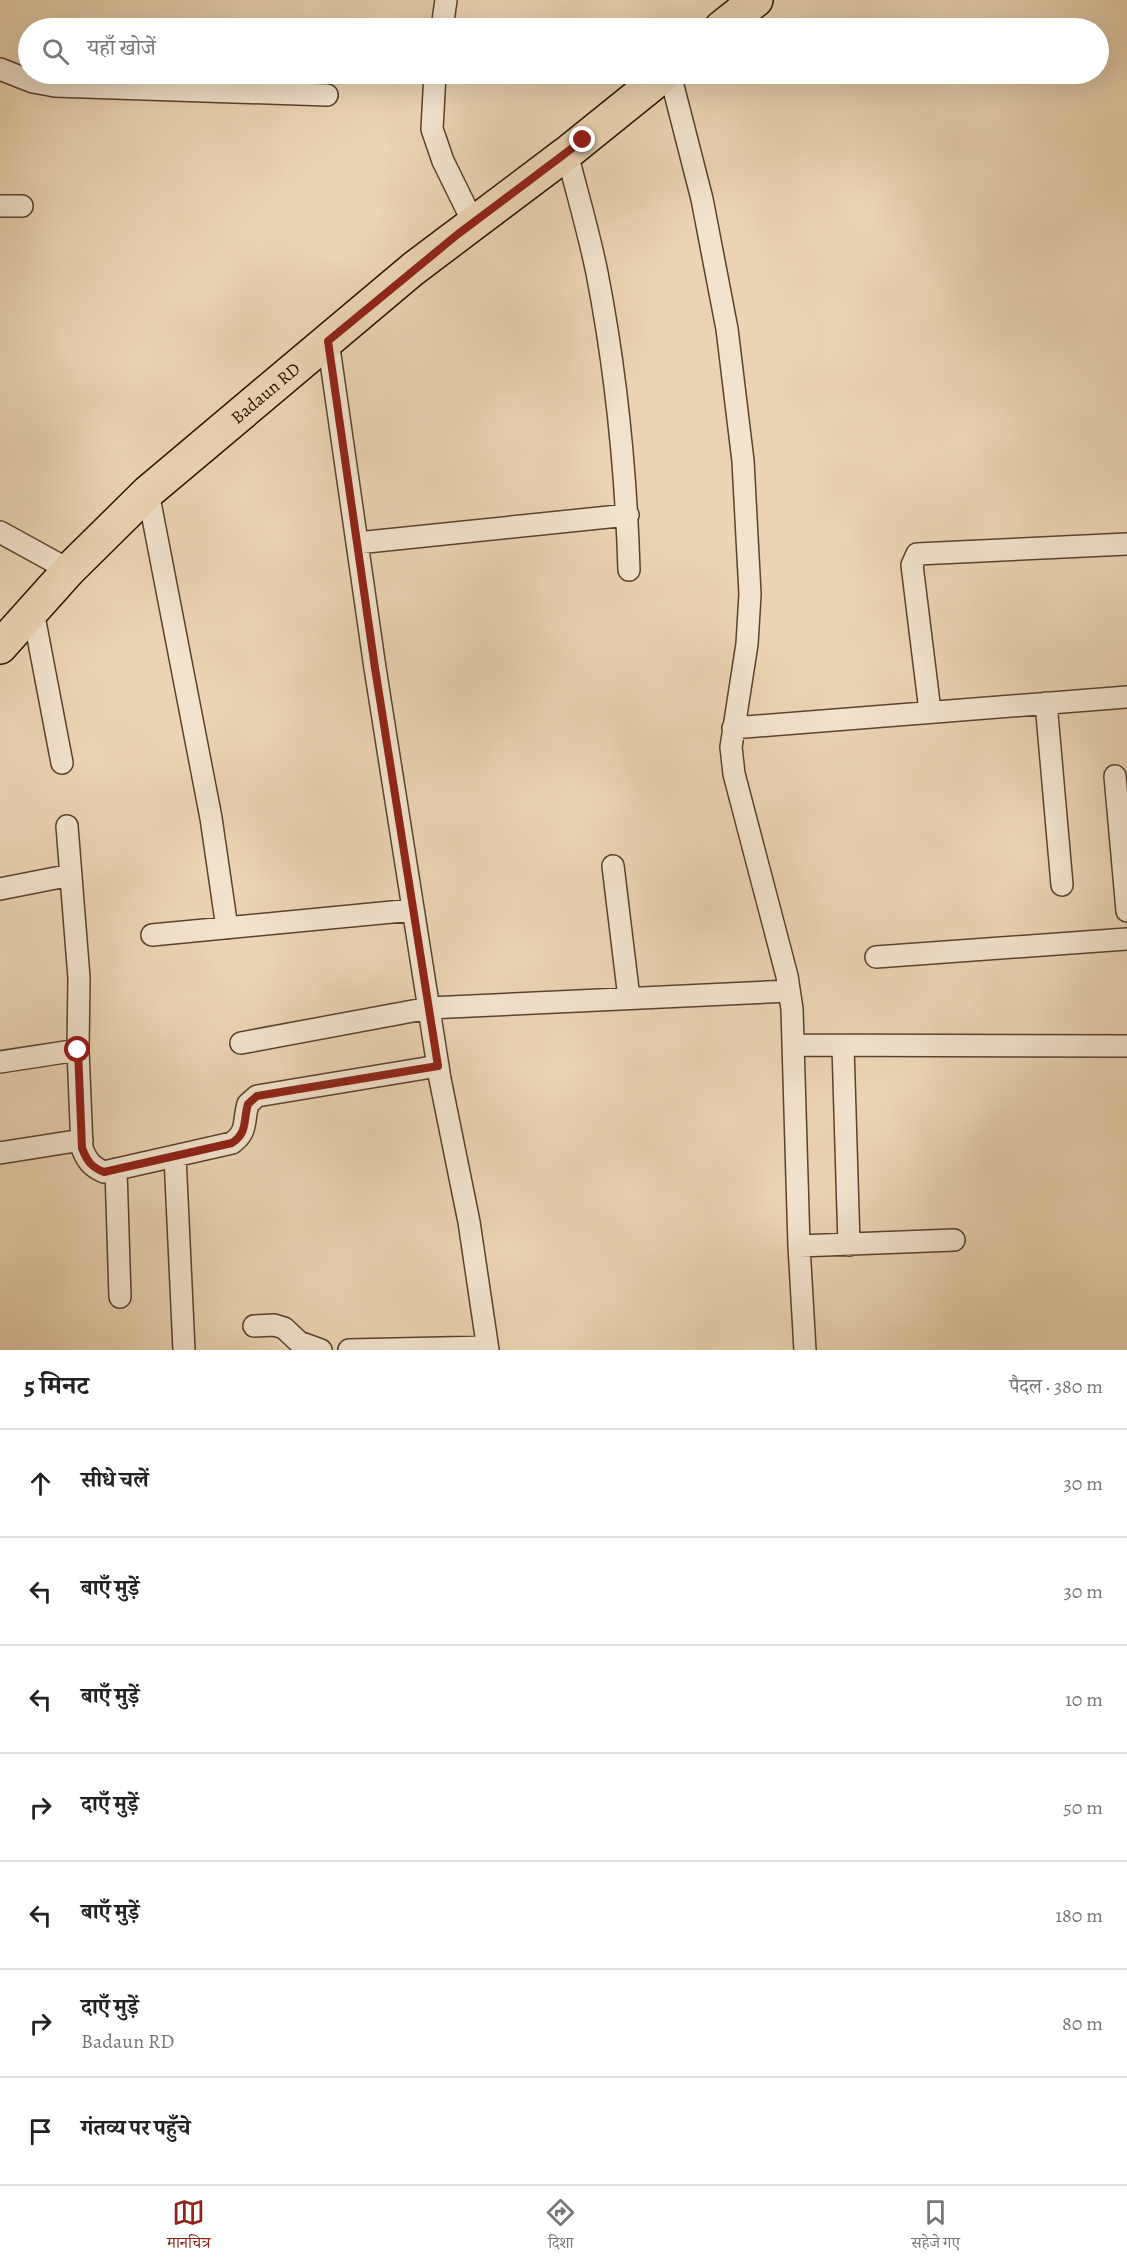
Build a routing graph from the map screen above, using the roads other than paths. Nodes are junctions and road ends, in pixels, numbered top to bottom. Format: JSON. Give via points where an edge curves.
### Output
{"nodes":[{"id":1,"x":446,"y":0,"type":"edge"},
{"id":2,"x":756,"y":0,"type":"edge"},
{"id":3,"x":443,"y":18,"type":"edge"},
{"id":4,"x":734,"y":18,"type":"edge"},
{"id":5,"x":0,"y":69,"type":"edge"},
{"id":6,"x":18,"y":76,"type":"edge"},
{"id":7,"x":44,"y":84,"type":"edge"},
{"id":8,"x":434,"y":84,"type":"edge"},
{"id":9,"x":653,"y":84,"type":"edge"},
{"id":10,"x":673,"y":84,"type":"edge"},
{"id":11,"x":327,"y":95,"type":"dead end"},
{"id":12,"x":567,"y":153,"type":"junction"},
{"id":13,"x":0,"y":206,"type":"edge"},
{"id":14,"x":22,"y":206,"type":"dead end"},
{"id":15,"x":473,"y":222,"type":"junction"},
{"id":16,"x":328,"y":341,"type":"junction"},
{"id":17,"x":148,"y":492,"type":"junction"},
{"id":18,"x":628,"y":515,"type":"junction"},
{"id":19,"x":0,"y":532,"type":"edge"},
{"id":20,"x":357,"y":543,"type":"junction"},
{"id":21,"x":1127,"y":544,"type":"edge"},
{"id":22,"x":69,"y":570,"type":"junction"},
{"id":23,"x":629,"y":570,"type":"dead end"},
{"id":24,"x":33,"y":611,"type":"junction"},
{"id":25,"x":0,"y":647,"type":"edge"},
{"id":26,"x":1127,"y":697,"type":"edge"},
{"id":27,"x":1046,"y":703,"type":"junction"},
{"id":28,"x":930,"y":711,"type":"junction"},
{"id":29,"x":733,"y":728,"type":"junction"},
{"id":30,"x":62,"y":763,"type":"dead end"},
{"id":31,"x":1115,"y":776,"type":"dead end"},
{"id":32,"x":68,"y":826,"type":"dead end"},
{"id":33,"x":1124,"y":849,"type":"edge"},
{"id":34,"x":614,"y":866,"type":"dead end"},
{"id":35,"x":71,"y":875,"type":"junction"},
{"id":36,"x":1062,"y":885,"type":"dead end"},
{"id":37,"x":0,"y":889,"type":"edge"},
{"id":38,"x":413,"y":910,"type":"junction"},
{"id":39,"x":1127,"y":911,"type":"edge"},
{"id":40,"x":227,"y":928,"type":"junction"},
{"id":41,"x":152,"y":935,"type":"dead end"},
{"id":42,"x":1127,"y":939,"type":"edge"},
{"id":43,"x":876,"y":957,"type":"dead end"},
{"id":44,"x":789,"y":991,"type":"junction"},
{"id":45,"x":629,"y":998,"type":"junction"},
{"id":46,"x":429,"y":1008,"type":"junction"},
{"id":47,"x":241,"y":1043,"type":"dead end"},
{"id":48,"x":794,"y":1045,"type":"junction"},
{"id":49,"x":843,"y":1046,"type":"junction"},
{"id":50,"x":1127,"y":1046,"type":"edge"},
{"id":51,"x":78,"y":1050,"type":"junction"},
{"id":52,"x":0,"y":1062,"type":"edge"},
{"id":53,"x":438,"y":1066,"type":"junction"},
{"id":54,"x":82,"y":1140,"type":"junction"},
{"id":55,"x":0,"y":1153,"type":"edge"},
{"id":56,"x":175,"y":1156,"type":"junction"},
{"id":57,"x":116,"y":1169,"type":"junction"},
{"id":58,"x":954,"y":1240,"type":"dead end"},
{"id":59,"x":849,"y":1245,"type":"junction"},
{"id":60,"x":799,"y":1246,"type":"junction"},
{"id":61,"x":120,"y":1297,"type":"dead end"},
{"id":62,"x":254,"y":1326,"type":"dead end"},
{"id":63,"x":488,"y":1348,"type":"edge"},
{"id":64,"x":184,"y":1350,"type":"edge"},
{"id":65,"x":321,"y":1350,"type":"edge"},
{"id":66,"x":349,"y":1350,"type":"edge"},
{"id":67,"x":805,"y":1350,"type":"edge"}],
"edges":[{"from":1,"to":3,"type":"street"},
{"from":2,"to":4,"type":"main road"},
{"from":5,"to":6,"type":"street"},
{"from":7,"to":11,"type":"street"},
{"from":8,"to":15,"type":"street","via":[[432,129]]},
{"from":9,"to":12,"type":"main road","name":"Badaun RD"},
{"from":10,"to":29,"type":"street","via":[[702,199],[727,329],[743,461],[750,594],[747,644]]},
{"from":12,"to":15,"type":"main road","name":"Badaun RD"},
{"from":12,"to":18,"type":"street","via":[[597,272],[612,360]]},
{"from":13,"to":14,"type":"street"},
{"from":15,"to":16,"type":"main road","name":"Badaun RD"},
{"from":16,"to":17,"type":"main road","name":"Badaun RD"},
{"from":16,"to":20,"type":"street"},
{"from":17,"to":22,"type":"main road","name":"Badaun RD"},
{"from":17,"to":40,"type":"street","via":[[211,818]]},
{"from":18,"to":20,"type":"street"},
{"from":18,"to":23,"type":"street"},
{"from":19,"to":22,"type":"street"},
{"from":20,"to":38,"type":"street"},
{"from":21,"to":28,"type":"street","via":[[917,554],[912,566]]},
{"from":22,"to":24,"type":"main road","name":"Badaun RD"},
{"from":24,"to":25,"type":"main road","name":"Badaun RD"},
{"from":24,"to":30,"type":"street"},
{"from":26,"to":27,"type":"street"},
{"from":27,"to":28,"type":"street"},
{"from":27,"to":36,"type":"street"},
{"from":28,"to":29,"type":"street"},
{"from":29,"to":44,"type":"street","via":[[734,774]]},
{"from":31,"to":33,"type":"street"},
{"from":32,"to":35,"type":"street"},
{"from":33,"to":39,"type":"street"},
{"from":34,"to":45,"type":"street"},
{"from":35,"to":37,"type":"street"},
{"from":35,"to":51,"type":"street","via":[[79,978]]},
{"from":38,"to":40,"type":"street"},
{"from":38,"to":46,"type":"street"},
{"from":40,"to":41,"type":"street"},
{"from":42,"to":43,"type":"street"},
{"from":44,"to":45,"type":"street"},
{"from":44,"to":48,"type":"street"},
{"from":45,"to":46,"type":"street"},
{"from":46,"to":47,"type":"street"},
{"from":46,"to":53,"type":"street"},
{"from":48,"to":49,"type":"street"},
{"from":48,"to":60,"type":"street"},
{"from":49,"to":50,"type":"street"},
{"from":49,"to":59,"type":"street"},
{"from":51,"to":52,"type":"street"},
{"from":51,"to":54,"type":"street"},
{"from":53,"to":56,"type":"street","via":[[257,1096],[248,1104],[241,1137],[232,1143]]},
{"from":53,"to":63,"type":"street"},
{"from":54,"to":55,"type":"street"},
{"from":54,"to":57,"type":"street","via":[[87,1160],[94,1168],[104,1172]]},
{"from":56,"to":57,"type":"street"},
{"from":56,"to":64,"type":"street"},
{"from":57,"to":61,"type":"street"},
{"from":58,"to":59,"type":"street"},
{"from":59,"to":60,"type":"street"},
{"from":60,"to":67,"type":"street"},
{"from":62,"to":65,"type":"street","via":[[284,1328],[299,1342]]},
{"from":63,"to":66,"type":"street"}]}
